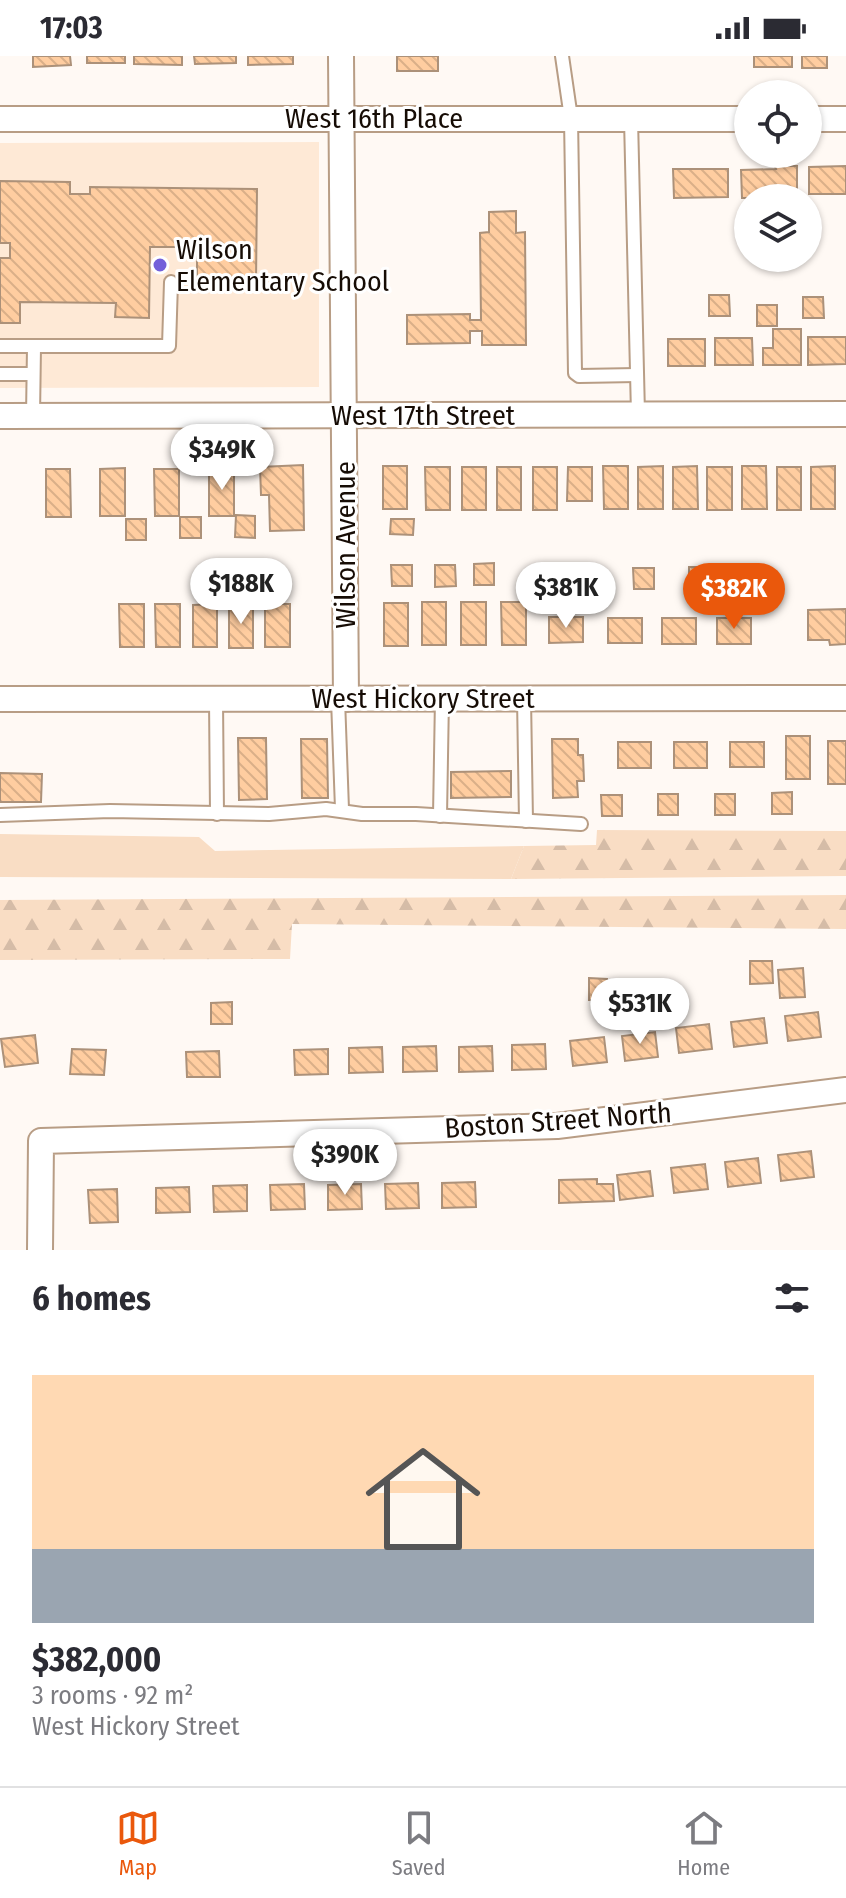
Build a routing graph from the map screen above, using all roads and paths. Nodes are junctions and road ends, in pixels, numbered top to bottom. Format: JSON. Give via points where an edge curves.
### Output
{"nodes":[{"id":1,"x":341,"y":56,"type":"edge"},
{"id":2,"x":562,"y":56,"type":"edge"},
{"id":3,"x":342,"y":118,"type":"junction"},
{"id":4,"x":571,"y":118,"type":"junction"},
{"id":5,"x":0,"y":119,"type":"edge"},
{"id":6,"x":631,"y":119,"type":"junction"},
{"id":7,"x":734,"y":119,"type":"edge"},
{"id":8,"x":822,"y":119,"type":"edge"},
{"id":9,"x":846,"y":119,"type":"edge"},
{"id":10,"x":171,"y":282,"type":"dead end"},
{"id":11,"x":0,"y":346,"type":"edge"},
{"id":12,"x":34,"y":347,"type":"junction"},
{"id":13,"x":0,"y":374,"type":"edge"},
{"id":14,"x":33,"y":374,"type":"junction"},
{"id":15,"x":637,"y":375,"type":"junction"},
{"id":16,"x":638,"y":414,"type":"junction"},
{"id":17,"x":846,"y":414,"type":"edge"},
{"id":18,"x":344,"y":415,"type":"junction"},
{"id":19,"x":0,"y":416,"type":"edge"},
{"id":20,"x":33,"y":416,"type":"junction"},
{"id":21,"x":442,"y":698,"type":"junction"},
{"id":22,"x":524,"y":698,"type":"junction"},
{"id":23,"x":846,"y":698,"type":"edge"},
{"id":24,"x":0,"y":699,"type":"edge"},
{"id":25,"x":216,"y":699,"type":"junction"},
{"id":26,"x":342,"y":699,"type":"junction"},
{"id":27,"x":342,"y":809,"type":"junction"},
{"id":28,"x":217,"y":814,"type":"junction"},
{"id":29,"x":0,"y":815,"type":"edge"},
{"id":30,"x":440,"y":816,"type":"junction"},
{"id":31,"x":526,"y":821,"type":"junction"},
{"id":32,"x":581,"y":824,"type":"dead end"},
{"id":33,"x":846,"y":1090,"type":"edge"},
{"id":34,"x":40,"y":1250,"type":"edge"}],
"edges":[{"from":1,"to":3,"type":"street","name":"Wilson Avenue"},
{"from":2,"to":4,"type":"lane"},
{"from":3,"to":4,"type":"street","name":"West 16th Place"},
{"from":3,"to":5,"type":"street","name":"West 16th Place"},
{"from":3,"to":18,"type":"street","name":"Wilson Avenue"},
{"from":4,"to":6,"type":"street","name":"West 16th Place"},
{"from":4,"to":15,"type":"lane","via":[[575,373]]},
{"from":6,"to":7,"type":"street","name":"West 16th Place"},
{"from":6,"to":15,"type":"lane"},
{"from":8,"to":9,"type":"street"},
{"from":10,"to":12,"type":"lane","via":[[169,346]]},
{"from":11,"to":12,"type":"lane"},
{"from":12,"to":14,"type":"lane"},
{"from":13,"to":14,"type":"lane"},
{"from":14,"to":20,"type":"lane"},
{"from":15,"to":16,"type":"lane"},
{"from":16,"to":17,"type":"street","name":"West 17th Street"},
{"from":16,"to":18,"type":"street","name":"West 17th Street"},
{"from":18,"to":20,"type":"street","name":"West 17th Street"},
{"from":18,"to":26,"type":"street","name":"Wilson Avenue"},
{"from":19,"to":20,"type":"street","name":"West 17th Street"},
{"from":21,"to":22,"type":"street","name":"West Hickory Street"},
{"from":21,"to":26,"type":"street","name":"West Hickory Street"},
{"from":21,"to":30,"type":"lane"},
{"from":22,"to":23,"type":"street","name":"West Hickory Street"},
{"from":22,"to":31,"type":"lane"},
{"from":24,"to":25,"type":"street","name":"West Hickory Street"},
{"from":25,"to":26,"type":"street","name":"West Hickory Street"},
{"from":25,"to":28,"type":"lane"},
{"from":26,"to":27,"type":"lane"},
{"from":27,"to":28,"type":"lane"},
{"from":27,"to":30,"type":"lane"},
{"from":28,"to":29,"type":"lane"},
{"from":30,"to":31,"type":"lane"},
{"from":31,"to":32,"type":"lane"},
{"from":33,"to":34,"type":"street","name":"Boston Street North","via":[[557,1126],[41,1141]]}]}
